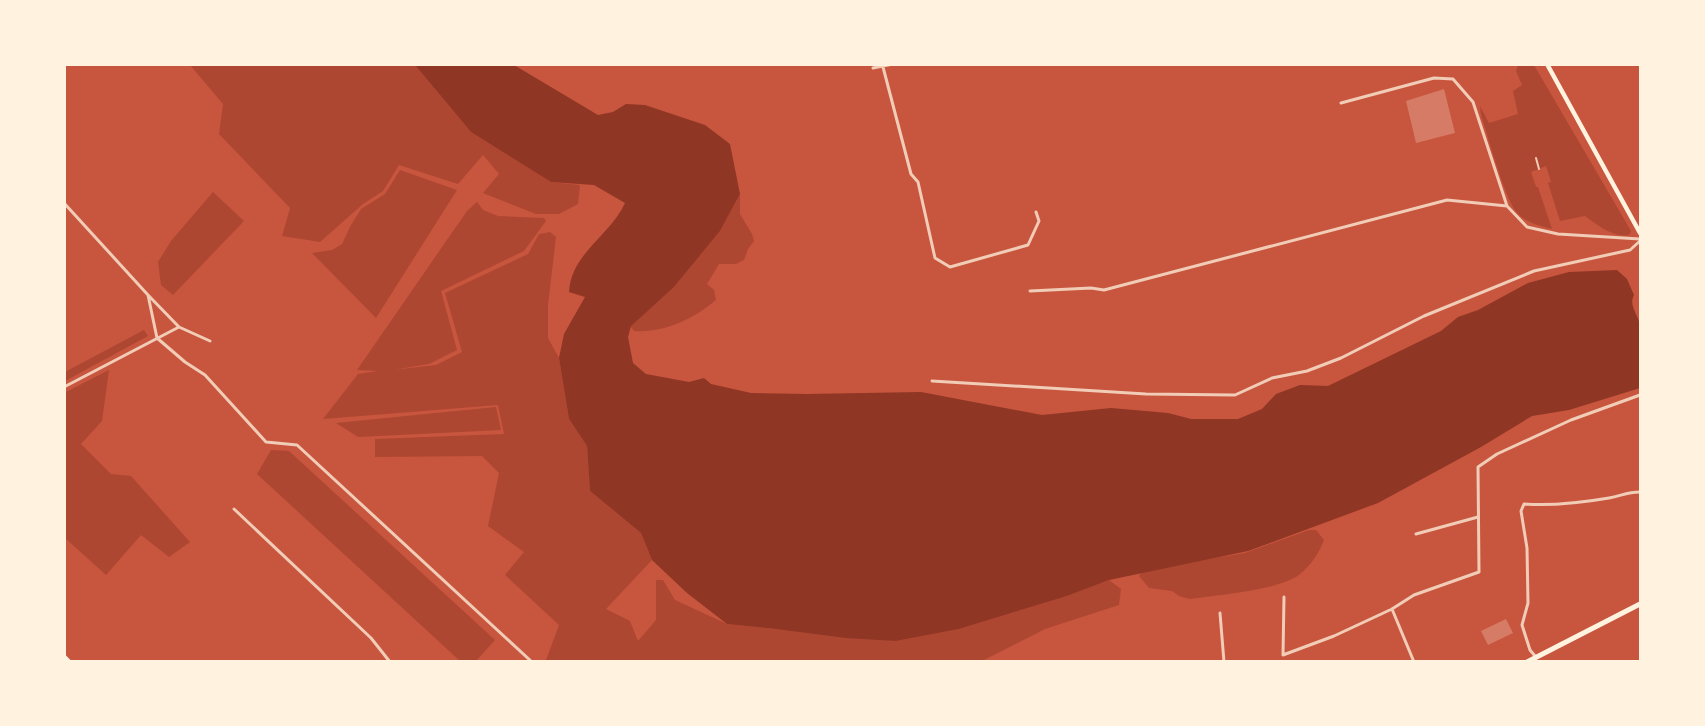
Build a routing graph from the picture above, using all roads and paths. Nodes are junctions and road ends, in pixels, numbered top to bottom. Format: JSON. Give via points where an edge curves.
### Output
{"nodes":[{"id":1,"x":892,"y":64,"type":"edge"},
{"id":2,"x":1547,"y":64,"type":"edge"},
{"id":3,"x":883,"y":67,"type":"junction"},
{"id":4,"x":873,"y":69,"type":"dead end"},
{"id":5,"x":1341,"y":103,"type":"dead end"},
{"id":6,"x":1536,"y":158,"type":"dead end"},
{"id":7,"x":1539,"y":169,"type":"dead end"},
{"id":8,"x":64,"y":203,"type":"edge"},
{"id":9,"x":1507,"y":206,"type":"junction"},
{"id":10,"x":1036,"y":212,"type":"dead end"},
{"id":11,"x":1641,"y":233,"type":"edge"},
{"id":12,"x":1641,"y":240,"type":"edge"},
{"id":13,"x":1030,"y":291,"type":"dead end"},
{"id":14,"x":148,"y":295,"type":"junction"},
{"id":15,"x":179,"y":327,"type":"junction"},
{"id":16,"x":157,"y":338,"type":"junction"},
{"id":17,"x":210,"y":341,"type":"dead end"},
{"id":18,"x":932,"y":381,"type":"dead end"},
{"id":19,"x":64,"y":387,"type":"edge"},
{"id":20,"x":1641,"y":395,"type":"edge"},
{"id":21,"x":1641,"y":492,"type":"edge"},
{"id":22,"x":234,"y":509,"type":"dead end"},
{"id":23,"x":1478,"y":516,"type":"junction"},
{"id":24,"x":1416,"y":534,"type":"dead end"},
{"id":25,"x":1284,"y":597,"type":"dead end"},
{"id":26,"x":1641,"y":604,"type":"edge"},
{"id":27,"x":1392,"y":609,"type":"junction"},
{"id":28,"x":1220,"y":613,"type":"dead end"},
{"id":29,"x":64,"y":657,"type":"edge"},
{"id":30,"x":1536,"y":658,"type":"junction"},
{"id":31,"x":69,"y":662,"type":"edge"},
{"id":32,"x":390,"y":662,"type":"edge"},
{"id":33,"x":532,"y":662,"type":"edge"},
{"id":34,"x":1224,"y":662,"type":"edge"},
{"id":35,"x":1414,"y":662,"type":"edge"},
{"id":36,"x":1527,"y":662,"type":"edge"}],
"edges":[{"from":1,"to":3,"type":"street"},
{"from":2,"to":11,"type":"main road"},
{"from":3,"to":4,"type":"street"},
{"from":3,"to":10,"type":"street","via":[[911,174],[918,182],[935,258],[950,267],[1028,245],[1039,221]]},
{"from":5,"to":9,"type":"street","via":[[1434,78],[1453,79],[1473,102]]},
{"from":6,"to":7,"type":"street"},
{"from":8,"to":14,"type":"street"},
{"from":9,"to":12,"type":"street","via":[[1527,227],[1558,234]]},
{"from":9,"to":13,"type":"street","via":[[1447,200],[1104,290]]},
{"from":12,"to":18,"type":"street","via":[[1630,250],[1534,271],[1424,316],[1341,358],[1307,371],[1272,378],[1235,395],[1146,394]]},
{"from":14,"to":15,"type":"street"},
{"from":14,"to":16,"type":"street"},
{"from":15,"to":16,"type":"street"},
{"from":15,"to":17,"type":"street"},
{"from":16,"to":19,"type":"street"},
{"from":16,"to":33,"type":"street","via":[[205,375],[266,442],[297,445]]},
{"from":20,"to":23,"type":"street","via":[[1571,420],[1497,454],[1478,467]]},
{"from":21,"to":30,"type":"street","via":[[1551,506],[1524,504],[1521,511],[1527,548],[1528,603],[1522,625]]},
{"from":22,"to":32,"type":"street","via":[[371,638]]},
{"from":23,"to":24,"type":"street"},
{"from":23,"to":27,"type":"street","via":[[1479,572],[1414,595]]},
{"from":25,"to":27,"type":"street","via":[[1283,655]]},
{"from":26,"to":30,"type":"main road"},
{"from":27,"to":35,"type":"street"},
{"from":28,"to":34,"type":"street"},
{"from":29,"to":31,"type":"main road"},
{"from":30,"to":36,"type":"main road"}]}
